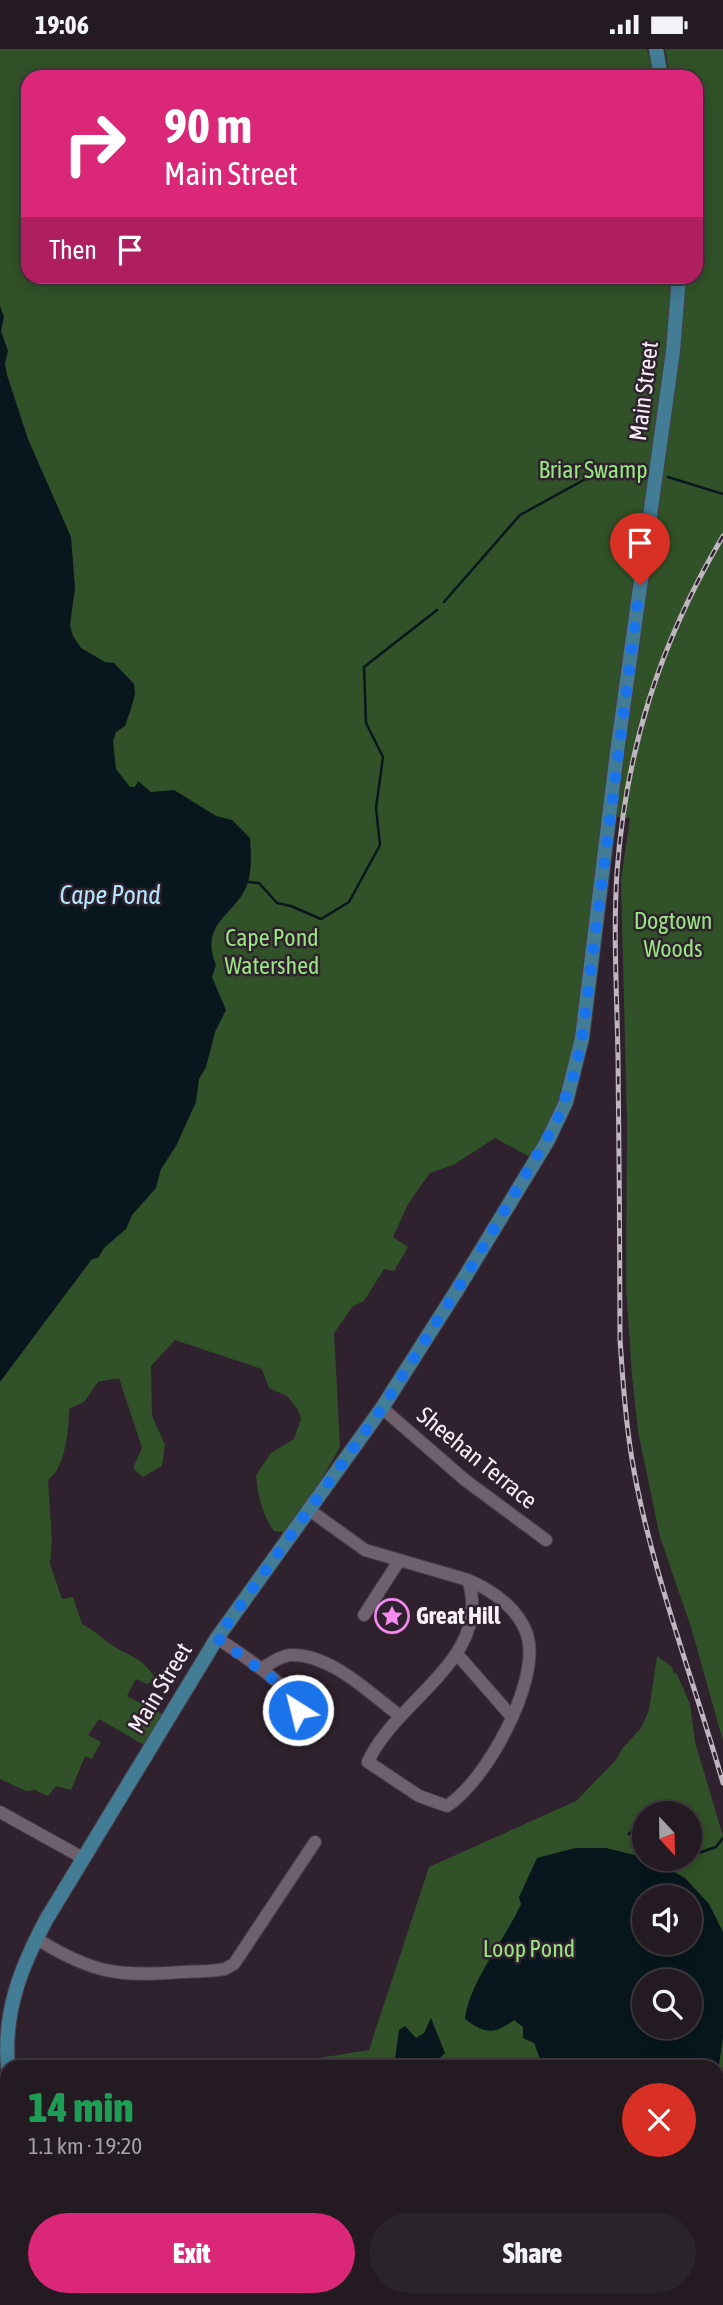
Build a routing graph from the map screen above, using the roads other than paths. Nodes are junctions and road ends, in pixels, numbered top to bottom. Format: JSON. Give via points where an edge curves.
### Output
{"nodes":[{"id":1,"x":656,"y":49,"type":"edge"},
{"id":2,"x":660,"y":70,"type":"edge"},
{"id":3,"x":678,"y":284,"type":"edge"},
{"id":4,"x":382,"y":1408,"type":"junction"},
{"id":5,"x":308,"y":1509,"type":"junction"},
{"id":6,"x":546,"y":1540,"type":"dead end"},
{"id":7,"x":399,"y":1561,"type":"junction"},
{"id":8,"x":468,"y":1580,"type":"junction"},
{"id":9,"x":364,"y":1615,"type":"dead end"},
{"id":10,"x":217,"y":1638,"type":"junction"},
{"id":11,"x":457,"y":1654,"type":"junction"},
{"id":12,"x":261,"y":1669,"type":"junction"},
{"id":13,"x":399,"y":1715,"type":"junction"},
{"id":14,"x":512,"y":1717,"type":"junction"},
{"id":15,"x":288,"y":1731,"type":"dead end"},
{"id":16,"x":0,"y":1812,"type":"edge"},
{"id":17,"x":315,"y":1842,"type":"dead end"},
{"id":18,"x":83,"y":1858,"type":"junction"},
{"id":19,"x":37,"y":1939,"type":"junction"},
{"id":20,"x":8,"y":2060,"type":"edge"}],
"edges":[{"from":1,"to":2,"type":"main road"},
{"from":3,"to":4,"type":"main road","name":"Main Street","via":[[575,1071],[548,1140]]},
{"from":4,"to":5,"type":"main road","name":"Main Street"},
{"from":4,"to":6,"type":"street","name":"Sheehan Terrace","via":[[465,1480]]},
{"from":5,"to":7,"type":"street","via":[[365,1550]]},
{"from":5,"to":10,"type":"main road","name":"Main Street"},
{"from":7,"to":8,"type":"street"},
{"from":7,"to":9,"type":"street"},
{"from":8,"to":11,"type":"street","via":[[470,1624]]},
{"from":8,"to":14,"type":"street","via":[[498,1597],[527,1634],[530,1663]]},
{"from":10,"to":12,"type":"street"},
{"from":10,"to":18,"type":"main road","name":"Main Street"},
{"from":11,"to":13,"type":"street"},
{"from":11,"to":14,"type":"street"},
{"from":12,"to":13,"type":"street","via":[[289,1655],[306,1657],[336,1669]]},
{"from":12,"to":15,"type":"street","via":[[299,1706]]},
{"from":13,"to":14,"type":"street","via":[[368,1762],[419,1796],[447,1806],[484,1769]]},
{"from":16,"to":18,"type":"street"},
{"from":17,"to":19,"type":"street","via":[[234,1963],[225,1969],[108,1973]]},
{"from":18,"to":19,"type":"main road","name":"Main Street"},
{"from":19,"to":20,"type":"main road","name":"Main Street","via":[[8,2013]]}]}
